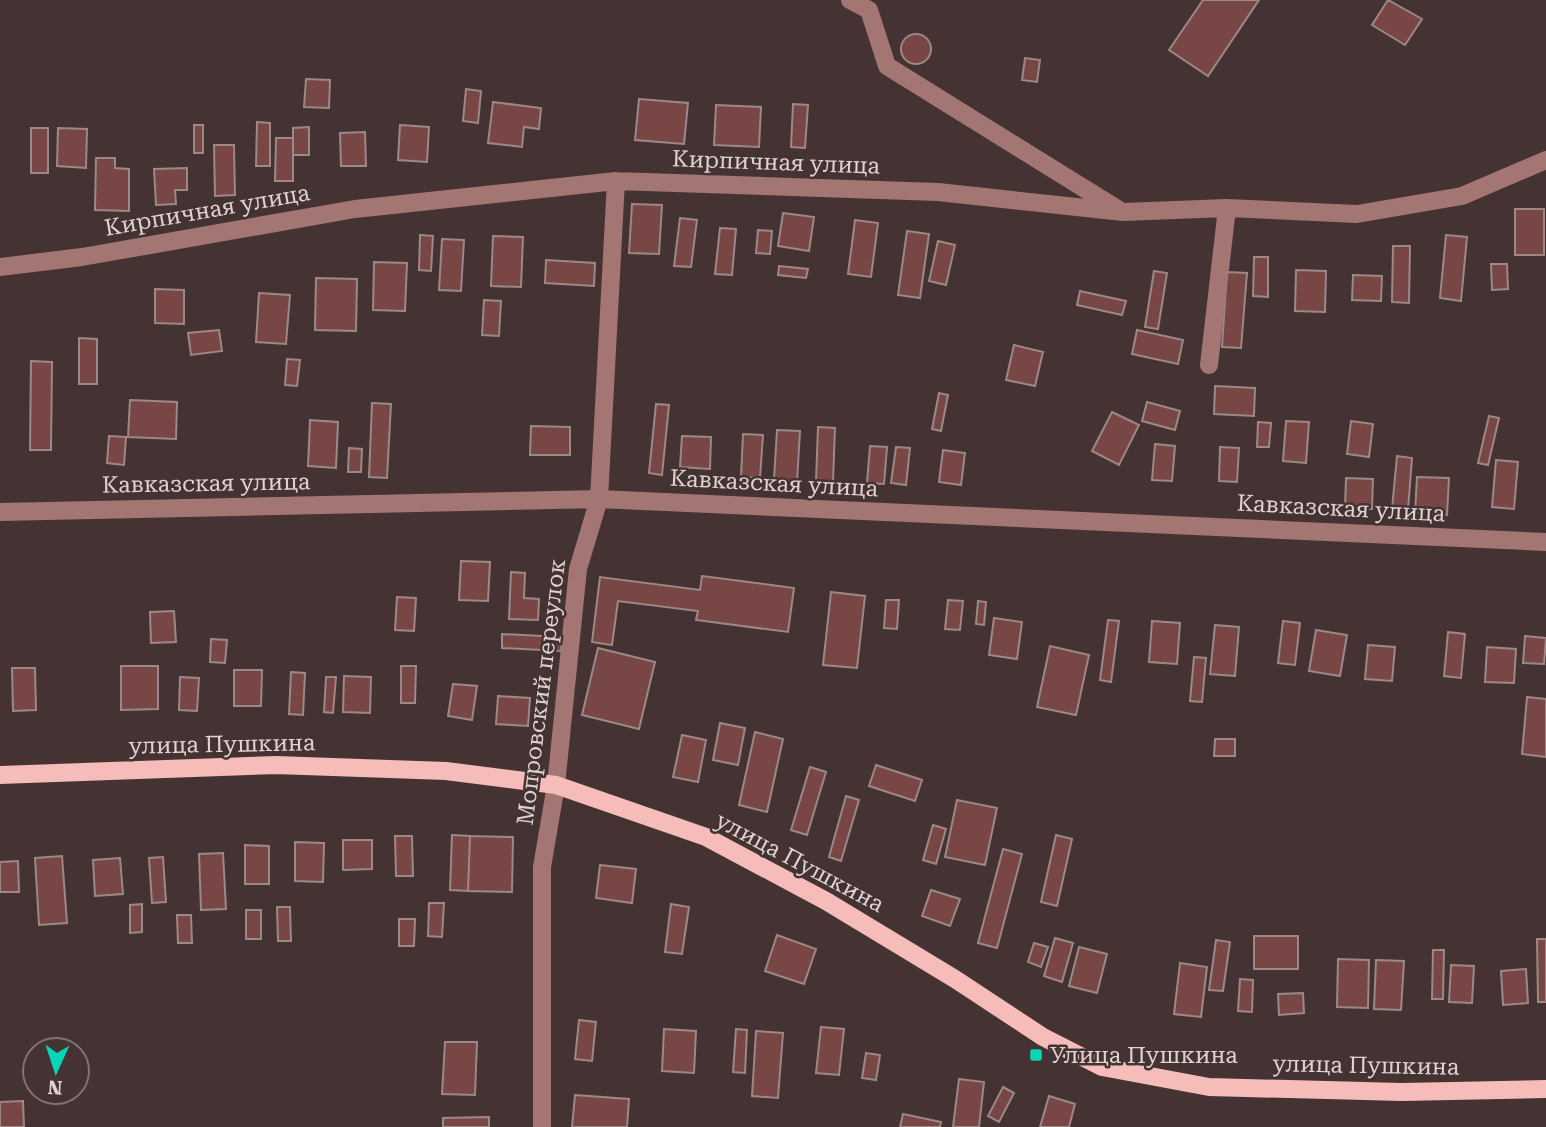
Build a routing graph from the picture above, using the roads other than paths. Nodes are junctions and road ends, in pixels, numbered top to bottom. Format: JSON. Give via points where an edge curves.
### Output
{"nodes":[{"id":1,"x":850,"y":0,"type":"edge"},
{"id":2,"x":1546,"y":160,"type":"edge"},
{"id":3,"x":616,"y":181,"type":"junction"},
{"id":4,"x":1227,"y":208,"type":"junction"},
{"id":5,"x":1123,"y":212,"type":"junction"},
{"id":6,"x":0,"y":267,"type":"edge"},
{"id":7,"x":1209,"y":365,"type":"dead end"},
{"id":8,"x":599,"y":499,"type":"junction"},
{"id":9,"x":0,"y":512,"type":"edge"},
{"id":10,"x":1546,"y":542,"type":"edge"},
{"id":11,"x":0,"y":775,"type":"edge"},
{"id":12,"x":556,"y":785,"type":"junction"},
{"id":13,"x":1546,"y":1089,"type":"edge"},
{"id":14,"x":542,"y":1127,"type":"edge"}],
"edges":[{"from":1,"to":5,"type":"street","via":[[869,10],[887,66]]},
{"from":2,"to":4,"type":"street","name":"Кирпичная улица","via":[[1462,196],[1357,214]]},
{"from":3,"to":5,"type":"street","name":"Кирпичная улица","via":[[938,192]]},
{"from":3,"to":6,"type":"street","name":"Кирпичная улица","via":[[355,209]]},
{"from":3,"to":8,"type":"street","name":"Мопровский переулок"},
{"from":4,"to":5,"type":"street","name":"Кирпичная улица"},
{"from":4,"to":7,"type":"street"},
{"from":8,"to":9,"type":"street","name":"Кавказская улица"},
{"from":8,"to":10,"type":"street","name":"Кавказская улица"},
{"from":8,"to":12,"type":"street","name":"Мопровский переулок","via":[[578,569]]},
{"from":11,"to":12,"type":"main road","name":"улица Пушкина","via":[[276,765],[446,771]]},
{"from":12,"to":13,"type":"main road","name":"улица Пушкина","via":[[706,837],[826,901],[1043,1037],[1102,1067],[1209,1087],[1402,1092]]},
{"from":12,"to":14,"type":"street","name":"Мопровский переулок","via":[[542,867]]}]}
